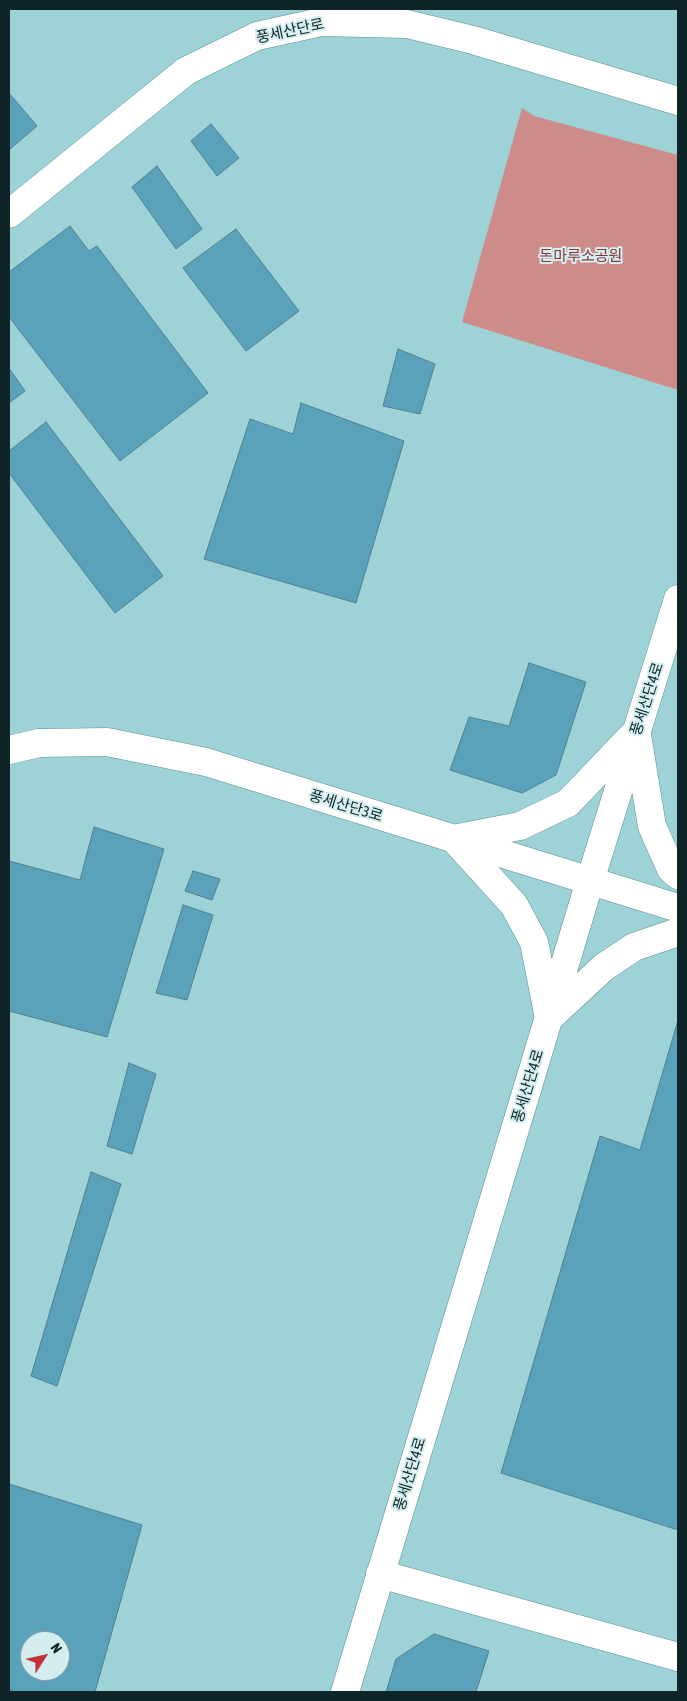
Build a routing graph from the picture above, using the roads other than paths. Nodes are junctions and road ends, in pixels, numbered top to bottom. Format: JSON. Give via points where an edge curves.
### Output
{"nodes":[{"id":1,"x":678,"y":101,"type":"edge"},
{"id":2,"x":9,"y":214,"type":"edge"},
{"id":3,"x":678,"y":599,"type":"edge"},
{"id":4,"x":636,"y":731,"type":"junction"},
{"id":5,"x":9,"y":750,"type":"edge"},
{"id":6,"x":454,"y":839,"type":"junction"},
{"id":7,"x":678,"y":875,"type":"edge"},
{"id":8,"x":590,"y":881,"type":"junction"},
{"id":9,"x":678,"y":908,"type":"edge"},
{"id":10,"x":678,"y":932,"type":"edge"},
{"id":11,"x":549,"y":1018,"type":"junction"},
{"id":12,"x":380,"y":1574,"type":"junction"},
{"id":13,"x":678,"y":1657,"type":"edge"},
{"id":14,"x":345,"y":1692,"type":"edge"}],
"edges":[{"from":1,"to":2,"type":"street","name":"풍세산단로","via":[[473,40],[407,24],[322,22],[257,36],[186,71]]},
{"from":3,"to":4,"type":"street","name":"풍세산단4로"},
{"from":4,"to":6,"type":"street","via":[[568,803],[520,826]]},
{"from":4,"to":7,"type":"street","via":[[652,826],[671,869]]},
{"from":4,"to":8,"type":"street","name":"풍세산단4로"},
{"from":5,"to":6,"type":"street","name":"풍세산단3로","via":[[39,743],[106,742],[206,762]]},
{"from":6,"to":8,"type":"street","name":"풍세산단3로"},
{"from":6,"to":11,"type":"street","via":[[514,905],[534,942]]},
{"from":8,"to":9,"type":"street","name":"풍세산단3로"},
{"from":8,"to":11,"type":"street","name":"풍세산단4로"},
{"from":10,"to":11,"type":"street","via":[[634,947],[604,967]]},
{"from":11,"to":12,"type":"street","name":"풍세산단4로"},
{"from":12,"to":13,"type":"street"},
{"from":12,"to":14,"type":"street","name":"풍세산단4로"}]}
